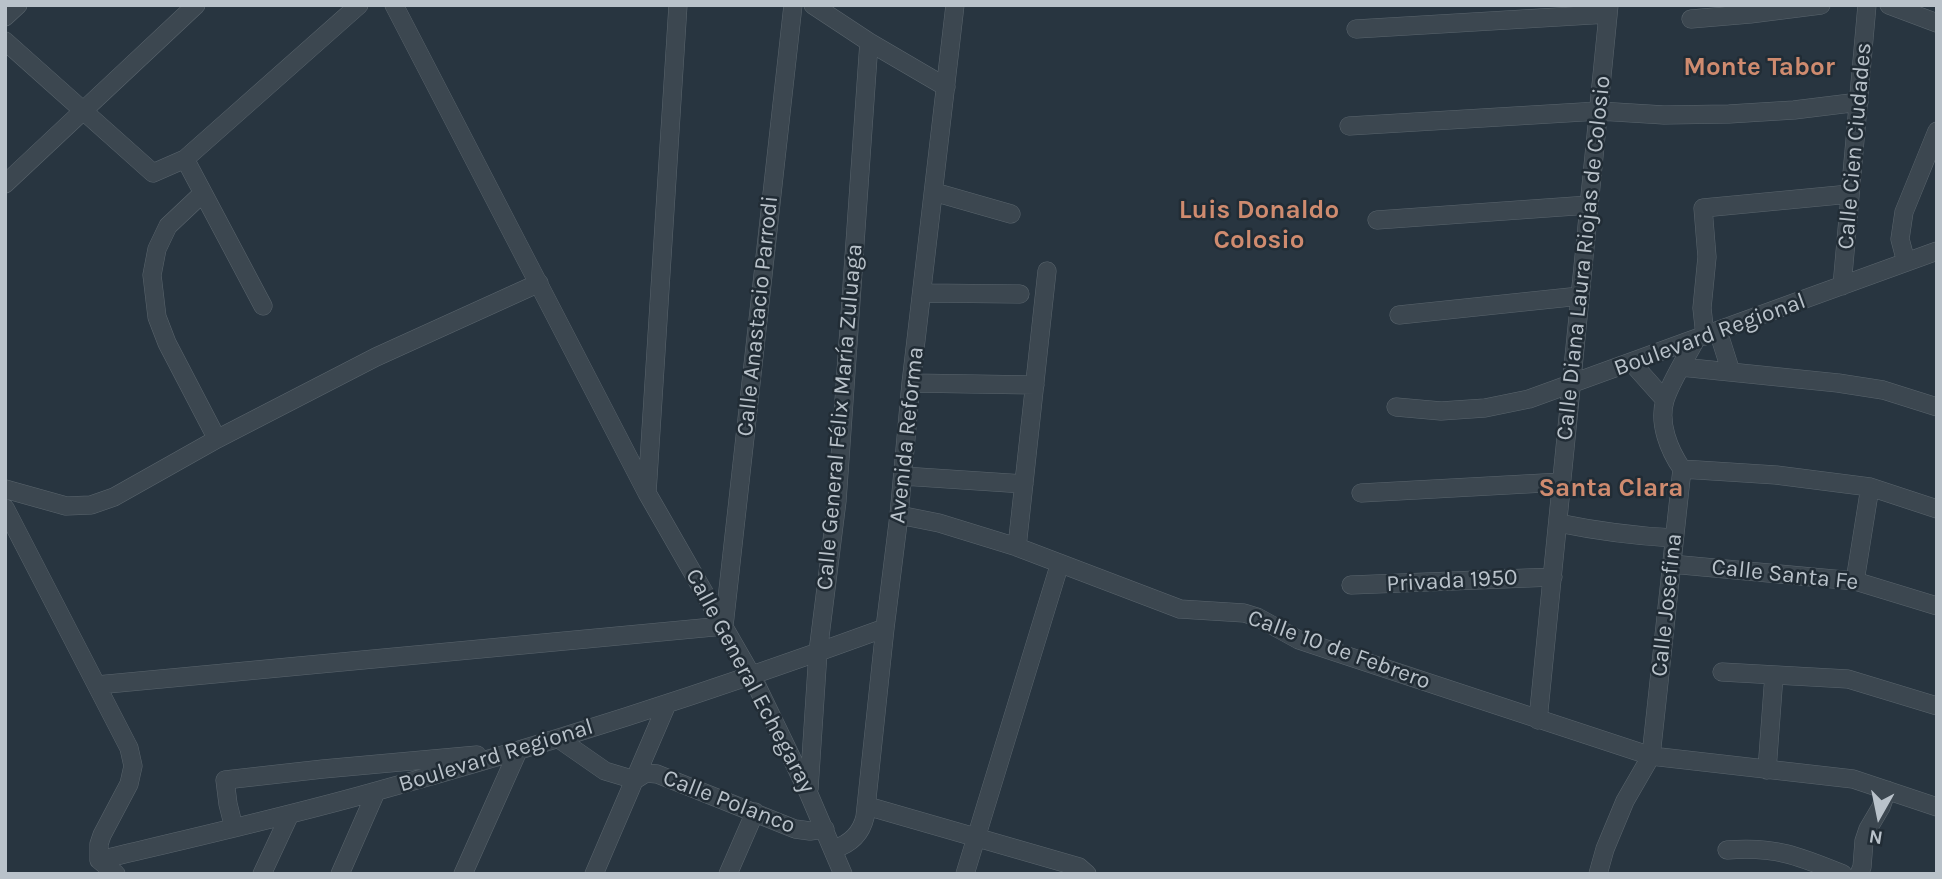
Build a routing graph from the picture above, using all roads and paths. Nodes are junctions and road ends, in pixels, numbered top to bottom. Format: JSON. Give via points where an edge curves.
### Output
{"nodes":[{"id":1,"x":18,"y":5,"type":"edge"},
{"id":2,"x":196,"y":5,"type":"edge"},
{"id":3,"x":359,"y":5,"type":"edge"},
{"id":4,"x":394,"y":5,"type":"edge"},
{"id":5,"x":678,"y":5,"type":"edge"},
{"id":6,"x":793,"y":5,"type":"edge"},
{"id":7,"x":813,"y":5,"type":"edge"},
{"id":8,"x":955,"y":5,"type":"edge"},
{"id":9,"x":1821,"y":5,"type":"edge"},
{"id":10,"x":1867,"y":5,"type":"edge"},
{"id":11,"x":1897,"y":7,"type":"edge"},
{"id":12,"x":1609,"y":10,"type":"edge"},
{"id":13,"x":5,"y":17,"type":"edge"},
{"id":14,"x":1691,"y":19,"type":"dead end"},
{"id":15,"x":1937,"y":23,"type":"edge"},
{"id":16,"x":1356,"y":29,"type":"dead end"},
{"id":17,"x":5,"y":41,"type":"edge"},
{"id":18,"x":869,"y":42,"type":"junction"},
{"id":19,"x":946,"y":87,"type":"junction"},
{"id":20,"x":1859,"y":102,"type":"junction"},
{"id":21,"x":1599,"y":110,"type":"junction"},
{"id":22,"x":83,"y":111,"type":"junction"},
{"id":23,"x":1349,"y":127,"type":"dead end"},
{"id":24,"x":1937,"y":131,"type":"edge"},
{"id":25,"x":185,"y":159,"type":"junction"},
{"id":26,"x":5,"y":184,"type":"edge"},
{"id":27,"x":934,"y":192,"type":"junction"},
{"id":28,"x":203,"y":193,"type":"junction"},
{"id":29,"x":1850,"y":194,"type":"junction"},
{"id":30,"x":1590,"y":205,"type":"junction"},
{"id":31,"x":1011,"y":214,"type":"dead end"},
{"id":32,"x":1377,"y":220,"type":"dead end"},
{"id":33,"x":1937,"y":251,"type":"edge"},
{"id":34,"x":1906,"y":262,"type":"junction"},
{"id":35,"x":1047,"y":271,"type":"dead end"},
{"id":36,"x":539,"y":284,"type":"junction"},
{"id":37,"x":1842,"y":286,"type":"junction"},
{"id":38,"x":922,"y":293,"type":"junction"},
{"id":39,"x":1020,"y":294,"type":"dead end"},
{"id":40,"x":1580,"y":296,"type":"junction"},
{"id":41,"x":263,"y":306,"type":"dead end"},
{"id":42,"x":1399,"y":315,"type":"dead end"},
{"id":43,"x":1706,"y":336,"type":"junction"},
{"id":44,"x":1632,"y":363,"type":"junction"},
{"id":45,"x":1681,"y":367,"type":"junction"},
{"id":46,"x":1731,"y":372,"type":"junction"},
{"id":47,"x":911,"y":383,"type":"junction"},
{"id":48,"x":1035,"y":385,"type":"junction"},
{"id":49,"x":1571,"y":385,"type":"junction"},
{"id":50,"x":1665,"y":400,"type":"junction"},
{"id":51,"x":1396,"y":407,"type":"dead end"},
{"id":52,"x":1937,"y":407,"type":"edge"},
{"id":53,"x":217,"y":439,"type":"junction"},
{"id":54,"x":1682,"y":469,"type":"junction"},
{"id":55,"x":903,"y":476,"type":"junction"},
{"id":56,"x":1562,"y":482,"type":"junction"},
{"id":57,"x":1024,"y":484,"type":"junction"},
{"id":58,"x":1870,"y":487,"type":"junction"},
{"id":59,"x":5,"y":489,"type":"edge"},
{"id":60,"x":647,"y":493,"type":"junction"},
{"id":61,"x":1361,"y":493,"type":"dead end"},
{"id":62,"x":5,"y":508,"type":"edge"},
{"id":63,"x":1937,"y":509,"type":"edge"},
{"id":64,"x":899,"y":515,"type":"junction"},
{"id":65,"x":1558,"y":523,"type":"junction"},
{"id":66,"x":1674,"y":538,"type":"junction"},
{"id":67,"x":1017,"y":547,"type":"junction"},
{"id":68,"x":1060,"y":563,"type":"junction"},
{"id":69,"x":1671,"y":564,"type":"junction"},
{"id":70,"x":1553,"y":577,"type":"junction"},
{"id":71,"x":1855,"y":581,"type":"junction"},
{"id":72,"x":1350,"y":586,"type":"dead end"},
{"id":73,"x":1937,"y":606,"type":"edge"},
{"id":74,"x":724,"y":626,"type":"junction"},
{"id":75,"x":885,"y":628,"type":"junction"},
{"id":76,"x":818,"y":652,"type":"junction"},
{"id":77,"x":1722,"y":672,"type":"dead end"},
{"id":78,"x":1774,"y":675,"type":"junction"},
{"id":79,"x":752,"y":676,"type":"junction"},
{"id":80,"x":97,"y":685,"type":"junction"},
{"id":81,"x":667,"y":704,"type":"junction"},
{"id":82,"x":1937,"y":706,"type":"edge"},
{"id":83,"x":1538,"y":720,"type":"junction"},
{"id":84,"x":559,"y":739,"type":"junction"},
{"id":85,"x":518,"y":751,"type":"junction"},
{"id":86,"x":1651,"y":756,"type":"junction"},
{"id":87,"x":1767,"y":770,"type":"junction"},
{"id":88,"x":635,"y":780,"type":"junction"},
{"id":89,"x":1887,"y":790,"type":"junction"},
{"id":90,"x":376,"y":792,"type":"junction"},
{"id":91,"x":808,"y":792,"type":"junction"},
{"id":92,"x":867,"y":806,"type":"junction"},
{"id":93,"x":1937,"y":807,"type":"edge"},
{"id":94,"x":755,"y":812,"type":"junction"},
{"id":95,"x":290,"y":814,"type":"junction"},
{"id":96,"x":234,"y":828,"type":"junction"},
{"id":97,"x":825,"y":829,"type":"junction"},
{"id":98,"x":976,"y":837,"type":"junction"},
{"id":99,"x":834,"y":849,"type":"junction"},
{"id":100,"x":1727,"y":850,"type":"dead end"},
{"id":101,"x":99,"y":860,"type":"junction"},
{"id":102,"x":467,"y":873,"type":"edge"},
{"id":103,"x":1087,"y":873,"type":"edge"},
{"id":104,"x":116,"y":874,"type":"edge"},
{"id":105,"x":262,"y":874,"type":"edge"},
{"id":106,"x":341,"y":874,"type":"edge"},
{"id":107,"x":594,"y":874,"type":"edge"},
{"id":108,"x":728,"y":874,"type":"edge"},
{"id":109,"x":843,"y":874,"type":"edge"},
{"id":110,"x":965,"y":874,"type":"edge"},
{"id":111,"x":1598,"y":874,"type":"edge"},
{"id":112,"x":1843,"y":874,"type":"edge"},
{"id":113,"x":1859,"y":874,"type":"edge"}],
"edges":[{"from":1,"to":13,"type":"street"},
{"from":2,"to":22,"type":"street"},
{"from":3,"to":25,"type":"street"},
{"from":4,"to":36,"type":"street","name":"Calle General Echegaray"},
{"from":5,"to":60,"type":"street"},
{"from":6,"to":74,"type":"street","name":"Calle Anastacio Parrodi"},
{"from":7,"to":18,"type":"street"},
{"from":8,"to":19,"type":"street","name":"Avenida Reforma"},
{"from":9,"to":14,"type":"street"},
{"from":10,"to":20,"type":"street","name":"Calle Cien Ciudades"},
{"from":11,"to":15,"type":"street"},
{"from":12,"to":16,"type":"street"},
{"from":12,"to":21,"type":"street","name":"Calle Diana Laura Riojas de Colosio"},
{"from":17,"to":22,"type":"street"},
{"from":18,"to":19,"type":"street"},
{"from":18,"to":76,"type":"street","name":"Calle General Félix María Zuluaga","via":[[837,500]]},
{"from":19,"to":27,"type":"street","name":"Avenida Reforma"},
{"from":20,"to":21,"type":"street","via":[[1729,114]]},
{"from":20,"to":29,"type":"street","name":"Calle Cien Ciudades"},
{"from":21,"to":23,"type":"street"},
{"from":21,"to":30,"type":"street","name":"Calle Diana Laura Riojas de Colosio"},
{"from":22,"to":25,"type":"street","via":[[153,173]]},
{"from":22,"to":26,"type":"street"},
{"from":24,"to":34,"type":"street","via":[[1904,212],[1900,239]]},
{"from":25,"to":28,"type":"street"},
{"from":27,"to":31,"type":"street"},
{"from":27,"to":38,"type":"street","name":"Avenida Reforma"},
{"from":28,"to":41,"type":"street"},
{"from":28,"to":53,"type":"street","via":[[168,226],[152,275],[157,317],[167,343]]},
{"from":29,"to":37,"type":"street","name":"Calle Cien Ciudades"},
{"from":29,"to":43,"type":"street","via":[[1703,208]]},
{"from":30,"to":32,"type":"street"},
{"from":30,"to":40,"type":"street","name":"Calle Diana Laura Riojas de Colosio"},
{"from":33,"to":34,"type":"street","name":"Boulevard Regional"},
{"from":34,"to":37,"type":"street","name":"Boulevard Regional"},
{"from":35,"to":48,"type":"street"},
{"from":36,"to":53,"type":"street","via":[[376,357]]},
{"from":36,"to":60,"type":"street","name":"Calle General Echegaray"},
{"from":37,"to":43,"type":"street","name":"Boulevard Regional"},
{"from":38,"to":39,"type":"street"},
{"from":38,"to":47,"type":"street","name":"Avenida Reforma"},
{"from":40,"to":42,"type":"street"},
{"from":40,"to":49,"type":"street","name":"Calle Diana Laura Riojas de Colosio"},
{"from":43,"to":44,"type":"street","name":"Boulevard Regional"},
{"from":43,"to":45,"type":"street"},
{"from":43,"to":46,"type":"street"},
{"from":44,"to":49,"type":"street","name":"Boulevard Regional"},
{"from":44,"to":50,"type":"street"},
{"from":45,"to":46,"type":"street"},
{"from":45,"to":50,"type":"street"},
{"from":46,"to":52,"type":"street","via":[[1883,390]]},
{"from":47,"to":48,"type":"street"},
{"from":47,"to":55,"type":"street","name":"Avenida Reforma"},
{"from":48,"to":57,"type":"street"},
{"from":49,"to":51,"type":"street","name":"Boulevard Regional","via":[[1485,408],[1440,411]]},
{"from":49,"to":56,"type":"street","name":"Calle Diana Laura Riojas de Colosio"},
{"from":50,"to":54,"type":"street","via":[[1666,436]]},
{"from":53,"to":59,"type":"street","via":[[114,498],[91,505],[66,506]]},
{"from":54,"to":58,"type":"street"},
{"from":54,"to":66,"type":"street","name":"Calle Josefina"},
{"from":55,"to":57,"type":"street"},
{"from":55,"to":64,"type":"street","name":"Avenida Reforma"},
{"from":56,"to":61,"type":"street"},
{"from":56,"to":65,"type":"street","name":"Calle Diana Laura Riojas de Colosio"},
{"from":57,"to":67,"type":"street"},
{"from":58,"to":63,"type":"street"},
{"from":58,"to":71,"type":"street"},
{"from":60,"to":74,"type":"street","name":"Calle General Echegaray"},
{"from":62,"to":80,"type":"street"},
{"from":64,"to":67,"type":"street","name":"Calle 10 de Febrero"},
{"from":64,"to":75,"type":"street","name":"Avenida Reforma"},
{"from":65,"to":66,"type":"street"},
{"from":65,"to":70,"type":"street","name":"Calle Diana Laura Riojas de Colosio"},
{"from":66,"to":69,"type":"street","name":"Calle Josefina"},
{"from":67,"to":68,"type":"street","name":"Calle 10 de Febrero"},
{"from":68,"to":83,"type":"street","name":"Calle 10 de Febrero","via":[[1180,608],[1244,612],[1298,640]]},
{"from":68,"to":98,"type":"street"},
{"from":69,"to":71,"type":"street","name":"Calle Santa Fe"},
{"from":69,"to":86,"type":"street","name":"Calle Josefina"},
{"from":70,"to":72,"type":"street","name":"Privada 1950"},
{"from":70,"to":83,"type":"street","name":"Calle Diana Laura Riojas de Colosio"},
{"from":71,"to":73,"type":"street","name":"Calle Santa Fe"},
{"from":74,"to":79,"type":"street","name":"Calle General Echegaray"},
{"from":74,"to":80,"type":"street"},
{"from":75,"to":76,"type":"street","name":"Boulevard Regional"},
{"from":75,"to":92,"type":"street","name":"Avenida Reforma"},
{"from":76,"to":79,"type":"street","name":"Boulevard Regional"},
{"from":76,"to":91,"type":"street","name":"Calle General Félix María Zuluaga"},
{"from":77,"to":78,"type":"street"},
{"from":78,"to":82,"type":"street","via":[[1855,681]]},
{"from":78,"to":87,"type":"street"},
{"from":79,"to":81,"type":"street","name":"Boulevard Regional"},
{"from":79,"to":91,"type":"street","name":"Calle General Echegaray"},
{"from":80,"to":101,"type":"street","via":[[129,748],[133,766],[129,784],[102,835]]},
{"from":81,"to":84,"type":"street","name":"Boulevard Regional"},
{"from":81,"to":88,"type":"street"},
{"from":83,"to":86,"type":"street","name":"Calle 10 de Febrero"},
{"from":84,"to":85,"type":"street","name":"Boulevard Regional"},
{"from":84,"to":88,"type":"street","via":[[605,771]]},
{"from":85,"to":90,"type":"street","name":"Boulevard Regional"},
{"from":85,"to":96,"type":"street","via":[[225,780]]},
{"from":85,"to":102,"type":"street"},
{"from":86,"to":87,"type":"street","name":"Calle 10 de Febrero"},
{"from":86,"to":111,"type":"street","via":[[1625,801]]},
{"from":87,"to":89,"type":"street","name":"Calle 10 de Febrero","via":[[1853,779]]},
{"from":88,"to":94,"type":"street","name":"Calle Polanco","via":[[646,773],[663,775]]},
{"from":88,"to":107,"type":"street"},
{"from":89,"to":93,"type":"street","name":"Calle 10 de Febrero"},
{"from":89,"to":113,"type":"street","via":[[1868,829]]},
{"from":90,"to":95,"type":"street","name":"Boulevard Regional"},
{"from":90,"to":106,"type":"street"},
{"from":91,"to":97,"type":"street","name":"Calle General Echegaray"},
{"from":92,"to":98,"type":"street"},
{"from":92,"to":99,"type":"street","name":"Avenida Reforma","via":[[858,833]]},
{"from":94,"to":97,"type":"street","name":"Calle Polanco","via":[[795,829]]},
{"from":94,"to":108,"type":"street"},
{"from":95,"to":96,"type":"street","name":"Boulevard Regional"},
{"from":95,"to":105,"type":"street"},
{"from":96,"to":101,"type":"street","name":"Boulevard Regional"},
{"from":97,"to":99,"type":"street","name":"Calle General Echegaray"},
{"from":98,"to":103,"type":"street"},
{"from":98,"to":110,"type":"street"},
{"from":99,"to":109,"type":"street","name":"Calle General Echegaray"},
{"from":100,"to":112,"type":"street","via":[[1794,854]]},
{"from":101,"to":104,"type":"street"}]}
